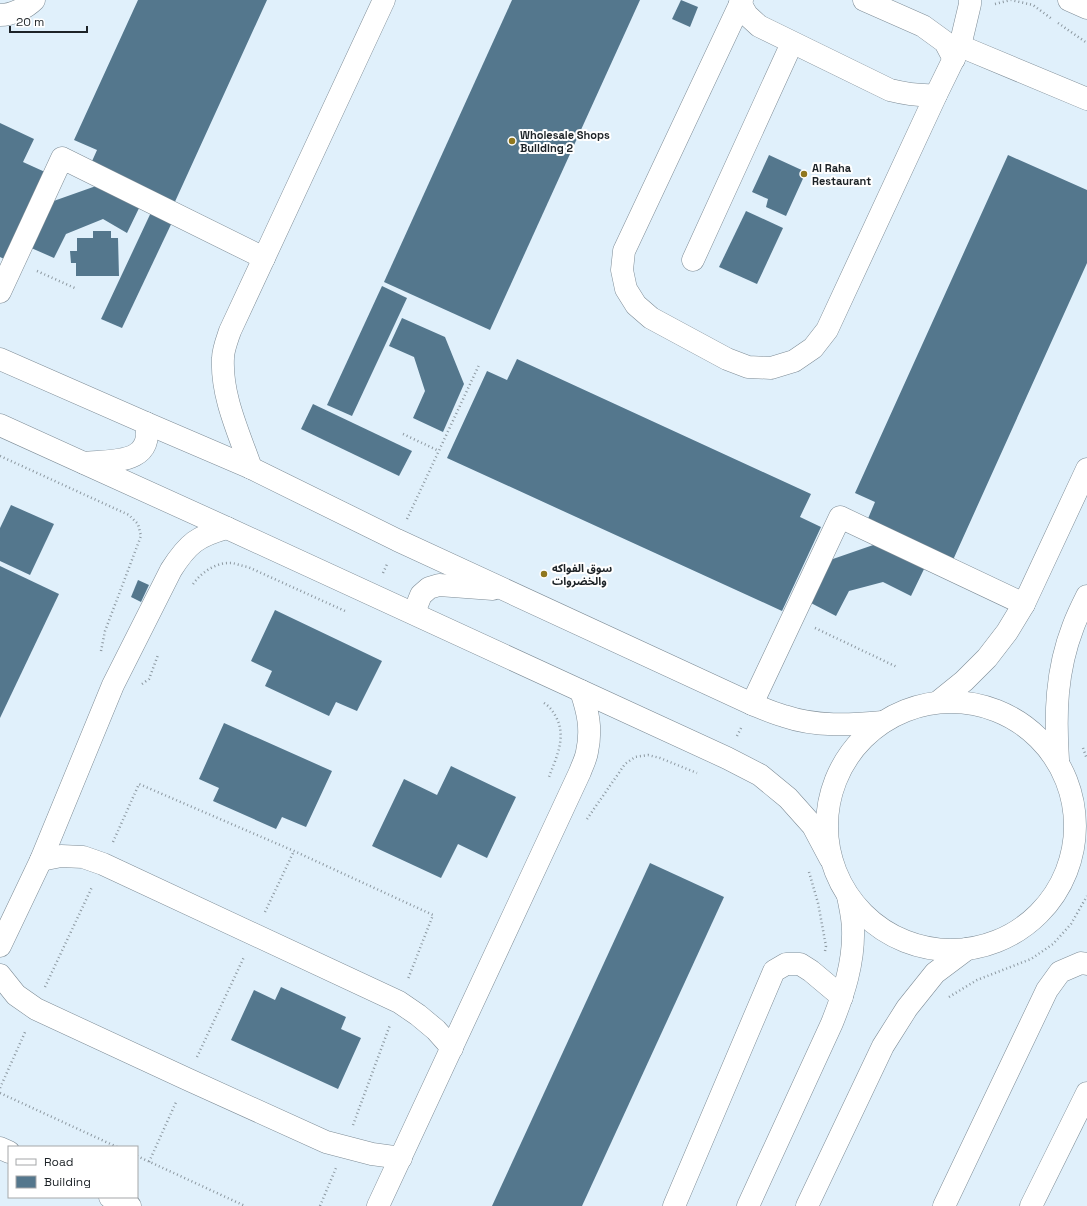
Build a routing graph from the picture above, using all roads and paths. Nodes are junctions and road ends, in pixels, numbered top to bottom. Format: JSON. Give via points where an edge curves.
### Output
{"nodes":[{"id":1,"x":34,"y":0,"type":"edge"},
{"id":2,"x":384,"y":0,"type":"edge"},
{"id":3,"x":864,"y":0,"type":"edge"},
{"id":4,"x":1069,"y":0,"type":"edge"},
{"id":5,"x":741,"y":1,"type":"edge"},
{"id":6,"x":970,"y":2,"type":"edge"},
{"id":7,"x":1087,"y":8,"type":"edge"},
{"id":8,"x":0,"y":15,"type":"edge"},
{"id":9,"x":792,"y":43,"type":"junction"},
{"id":10,"x":1087,"y":43,"type":"edge"},
{"id":11,"x":957,"y":52,"type":"junction"},
{"id":12,"x":936,"y":95,"type":"junction"},
{"id":13,"x":1087,"y":99,"type":"edge"},
{"id":14,"x":264,"y":258,"type":"junction"},
{"id":15,"x":693,"y":260,"type":"dead end"},
{"id":16,"x":14,"y":261,"type":"junction"},
{"id":17,"x":77,"y":289,"type":"dead end"},
{"id":18,"x":0,"y":292,"type":"edge"},
{"id":19,"x":0,"y":359,"type":"edge"},
{"id":20,"x":479,"y":365,"type":"dead end"},
{"id":21,"x":146,"y":423,"type":"junction"},
{"id":22,"x":0,"y":425,"type":"edge"},
{"id":23,"x":403,"y":434,"type":"dead end"},
{"id":24,"x":439,"y":451,"type":"junction"},
{"id":25,"x":0,"y":456,"type":"edge"},
{"id":26,"x":83,"y":463,"type":"junction"},
{"id":27,"x":252,"y":468,"type":"junction"},
{"id":28,"x":1087,"y":469,"type":"edge"},
{"id":29,"x":227,"y":528,"type":"junction"},
{"id":30,"x":397,"y":540,"type":"junction"},
{"id":31,"x":193,"y":585,"type":"dead end"},
{"id":32,"x":506,"y":590,"type":"junction"},
{"id":33,"x":373,"y":595,"type":"junction"},
{"id":34,"x":1087,"y":596,"type":"edge"},
{"id":35,"x":1024,"y":604,"type":"junction"},
{"id":36,"x":348,"y":613,"type":"dead end"},
{"id":37,"x":416,"y":614,"type":"junction"},
{"id":38,"x":793,"y":617,"type":"junction"},
{"id":39,"x":158,"y":654,"type":"dead end"},
{"id":40,"x":896,"y":667,"type":"dead end"},
{"id":41,"x":113,"y":685,"type":"junction"},
{"id":42,"x":581,"y":691,"type":"junction"},
{"id":43,"x":541,"y":701,"type":"dead end"},
{"id":44,"x":938,"y":702,"type":"junction"},
{"id":45,"x":752,"y":704,"type":"junction"},
{"id":46,"x":882,"y":722,"type":"junction"},
{"id":47,"x":727,"y":758,"type":"junction"},
{"id":48,"x":1058,"y":760,"type":"junction"},
{"id":49,"x":697,"y":773,"type":"dead end"},
{"id":50,"x":546,"y":784,"type":"dead end"},
{"id":51,"x":1081,"y":812,"type":"edge"},
{"id":52,"x":583,"y":825,"type":"dead end"},
{"id":53,"x":294,"y":851,"type":"dead end"},
{"id":54,"x":830,"y":858,"type":"junction"},
{"id":55,"x":41,"y":860,"type":"junction"},
{"id":56,"x":807,"y":869,"type":"dead end"},
{"id":57,"x":848,"y":896,"type":"junction"},
{"id":58,"x":1087,"y":896,"type":"edge"},
{"id":59,"x":254,"y":935,"type":"junction"},
{"id":60,"x":0,"y":946,"type":"edge"},
{"id":61,"x":967,"y":949,"type":"junction"},
{"id":62,"x":1087,"y":964,"type":"edge"},
{"id":63,"x":0,"y":975,"type":"edge"},
{"id":64,"x":819,"y":977,"type":"junction"},
{"id":65,"x":842,"y":997,"type":"junction"},
{"id":66,"x":944,"y":1001,"type":"dead end"},
{"id":67,"x":452,"y":1048,"type":"junction"},
{"id":68,"x":186,"y":1079,"type":"junction"},
{"id":69,"x":0,"y":1093,"type":"edge"},
{"id":70,"x":1087,"y":1093,"type":"edge"},
{"id":71,"x":115,"y":1146,"type":"edge"},
{"id":72,"x":138,"y":1156,"type":"edge"},
{"id":73,"x":401,"y":1158,"type":"junction"},
{"id":74,"x":149,"y":1162,"type":"junction"},
{"id":75,"x":112,"y":1198,"type":"edge"},
{"id":76,"x":130,"y":1206,"type":"edge"},
{"id":77,"x":245,"y":1206,"type":"edge"},
{"id":78,"x":378,"y":1206,"type":"edge"},
{"id":79,"x":674,"y":1206,"type":"edge"},
{"id":80,"x":748,"y":1206,"type":"edge"},
{"id":81,"x":806,"y":1206,"type":"edge"},
{"id":82,"x":944,"y":1206,"type":"edge"},
{"id":83,"x":1031,"y":1206,"type":"edge"}],
"edges":[{"from":1,"to":8,"type":"street","via":[[27,7]]},
{"from":2,"to":14,"type":"street"},
{"from":3,"to":11,"type":"street","via":[[923,26]]},
{"from":4,"to":7,"type":"street"},
{"from":5,"to":9,"type":"street","via":[[747,15],[759,26]]},
{"from":5,"to":12,"type":"street","via":[[624,251],[622,270],[626,289],[636,305],[651,318],[726,359],[748,367],[771,368],[794,361],[813,348],[827,330]]},
{"from":6,"to":10,"type":"path","via":[[989,6],[1011,0],[1033,5]]},
{"from":6,"to":11,"type":"street"},
{"from":9,"to":12,"type":"street","via":[[890,90],[921,96]]},
{"from":9,"to":15,"type":"street"},
{"from":11,"to":12,"type":"street"},
{"from":11,"to":13,"type":"street"},
{"from":14,"to":16,"type":"street","via":[[62,158]]},
{"from":14,"to":27,"type":"street","via":[[230,332],[223,357],[224,384]]},
{"from":16,"to":17,"type":"path"},
{"from":16,"to":18,"type":"street"},
{"from":19,"to":21,"type":"street"},
{"from":20,"to":24,"type":"path"},
{"from":21,"to":26,"type":"street","via":[[146,444],[140,452],[121,459]]},
{"from":21,"to":27,"type":"street"},
{"from":22,"to":26,"type":"street"},
{"from":23,"to":24,"type":"path"},
{"from":24,"to":30,"type":"path"},
{"from":25,"to":41,"type":"path","via":[[129,515],[138,524],[141,536],[105,631],[101,654],[101,672]]},
{"from":26,"to":29,"type":"street"},
{"from":27,"to":30,"type":"street"},
{"from":28,"to":35,"type":"street"},
{"from":29,"to":33,"type":"street"},
{"from":29,"to":41,"type":"street","via":[[210,533],[194,542],[181,554]]},
{"from":30,"to":32,"type":"street"},
{"from":30,"to":33,"type":"path"},
{"from":31,"to":36,"type":"path","via":[[199,576],[214,566],[231,563],[248,567]]},
{"from":32,"to":37,"type":"street","via":[[439,585],[429,588],[421,595]]},
{"from":32,"to":45,"type":"street"},
{"from":33,"to":37,"type":"street"},
{"from":34,"to":48,"type":"street","via":[[1073,626],[1057,692]]},
{"from":35,"to":38,"type":"street","via":[[840,517]]},
{"from":35,"to":44,"type":"street","via":[[987,658]]},
{"from":37,"to":42,"type":"street"},
{"from":38,"to":40,"type":"path"},
{"from":38,"to":45,"type":"street"},
{"from":39,"to":41,"type":"path","via":[[149,679],[132,689]]},
{"from":41,"to":55,"type":"street"},
{"from":42,"to":47,"type":"street"},
{"from":42,"to":67,"type":"street","via":[[589,718],[587,752],[577,779]]},
{"from":43,"to":50,"type":"path","via":[[554,712],[562,733],[557,756]]},
{"from":44,"to":46,"type":"street","via":[[909,708]]},
{"from":44,"to":48,"type":"street","via":[[973,703],[1006,714],[1035,734]]},
{"from":45,"to":46,"type":"street","via":[[785,717],[817,723],[849,725]]},
{"from":45,"to":47,"type":"path"},
{"from":46,"to":54,"type":"street","via":[[854,748],[834,782],[826,820]]},
{"from":47,"to":54,"type":"street","via":[[760,775],[788,798],[813,826]]},
{"from":48,"to":51,"type":"street"},
{"from":49,"to":52,"type":"path","via":[[660,758],[648,755],[635,757],[625,764]]},
{"from":51,"to":61,"type":"street","via":[[1075,846],[1062,883],[1043,909],[1005,938]]},
{"from":53,"to":59,"type":"path"},
{"from":54,"to":57,"type":"street"},
{"from":55,"to":59,"type":"street","via":[[61,856],[83,857],[103,864]]},
{"from":55,"to":60,"type":"street"},
{"from":56,"to":64,"type":"path","via":[[818,903],[826,946]]},
{"from":57,"to":61,"type":"street","via":[[871,921],[900,939],[933,949]]},
{"from":57,"to":65,"type":"street","via":[[853,929],[852,950]]},
{"from":58,"to":66,"type":"path","via":[[1071,924],[1053,944],[1031,959],[977,980]]},
{"from":59,"to":67,"type":"street","via":[[399,1002],[436,1030]]},
{"from":59,"to":68,"type":"path"},
{"from":61,"to":81,"type":"street","via":[[935,973],[907,1008],[882,1046]]},
{"from":62,"to":82,"type":"street","via":[[1080,963],[1060,972],[1047,990]]},
{"from":63,"to":68,"type":"street","via":[[16,995],[36,1009]]},
{"from":64,"to":65,"type":"street"},
{"from":64,"to":79,"type":"street","via":[[800,964],[786,964],[774,971]]},
{"from":65,"to":80,"type":"street"},
{"from":67,"to":73,"type":"street"},
{"from":68,"to":73,"type":"street","via":[[326,1142],[372,1154]]},
{"from":68,"to":74,"type":"path"},
{"from":69,"to":71,"type":"path"},
{"from":70,"to":83,"type":"street"},
{"from":72,"to":74,"type":"path"},
{"from":73,"to":78,"type":"street"},
{"from":74,"to":77,"type":"path"},
{"from":75,"to":76,"type":"street"}]}
